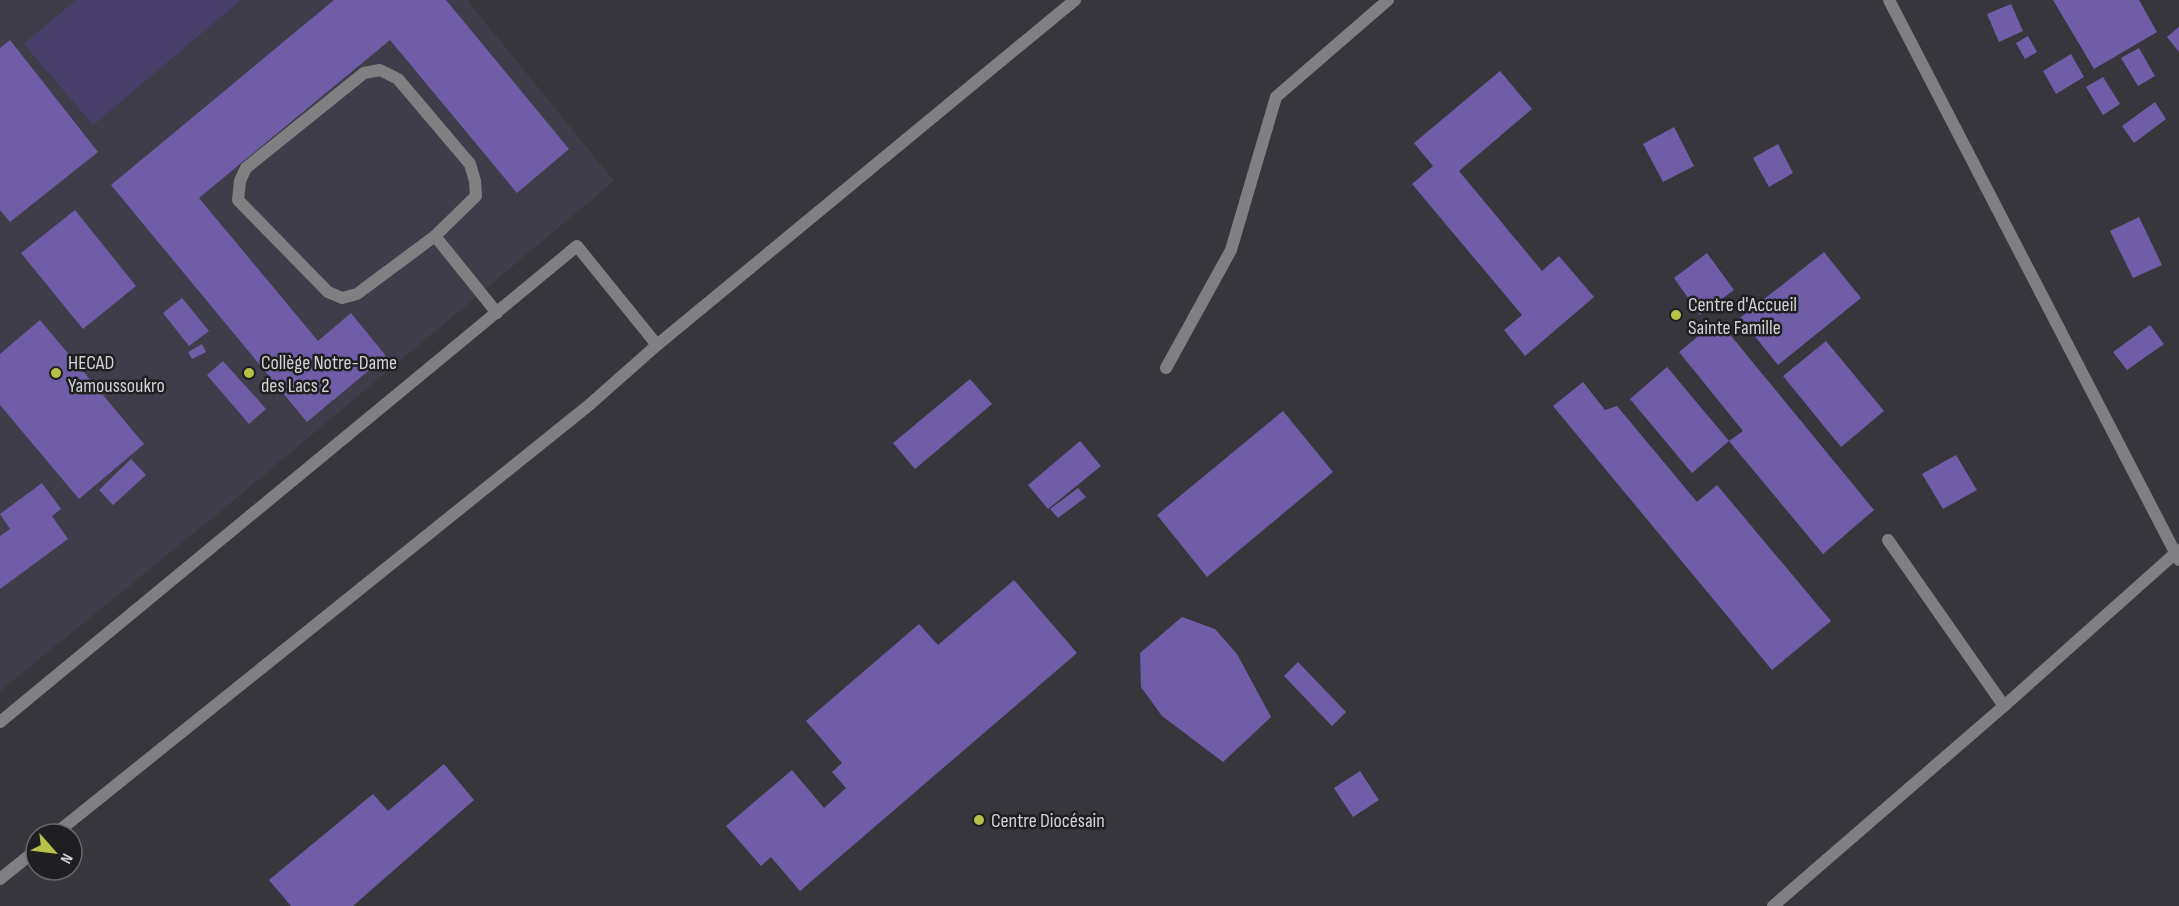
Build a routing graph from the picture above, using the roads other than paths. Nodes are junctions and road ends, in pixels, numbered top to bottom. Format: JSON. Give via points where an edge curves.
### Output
{"nodes":[{"id":1,"x":1075,"y":0,"type":"edge"},
{"id":2,"x":1388,"y":0,"type":"edge"},
{"id":3,"x":1889,"y":0,"type":"edge"},
{"id":4,"x":435,"y":236,"type":"junction"},
{"id":5,"x":497,"y":313,"type":"junction"},
{"id":6,"x":657,"y":345,"type":"junction"},
{"id":7,"x":1166,"y":368,"type":"dead end"},
{"id":8,"x":1888,"y":540,"type":"dead end"},
{"id":9,"x":2178,"y":554,"type":"edge"},
{"id":10,"x":2004,"y":706,"type":"junction"},
{"id":11,"x":0,"y":723,"type":"edge"},
{"id":12,"x":70,"y":822,"type":"edge"},
{"id":13,"x":24,"y":860,"type":"edge"},
{"id":14,"x":0,"y":879,"type":"edge"},
{"id":15,"x":1773,"y":906,"type":"edge"}],
"edges":[{"from":1,"to":6,"type":"street"},
{"from":2,"to":7,"type":"street","via":[[1276,98],[1231,250]]},
{"from":3,"to":9,"type":"street"},
{"from":4,"to":4,"type":"street","via":[[476,196],[476,181],[470,164],[398,79],[380,69],[364,73],[246,168],[240,181],[238,200],[328,292],[342,298],[357,294]]},
{"from":4,"to":5,"type":"street"},
{"from":5,"to":6,"type":"street","via":[[577,246]]},
{"from":5,"to":11,"type":"street"},
{"from":6,"to":12,"type":"street","via":[[588,406]]},
{"from":8,"to":10,"type":"street"},
{"from":9,"to":10,"type":"street"},
{"from":10,"to":15,"type":"street"},
{"from":13,"to":14,"type":"street"}]}
